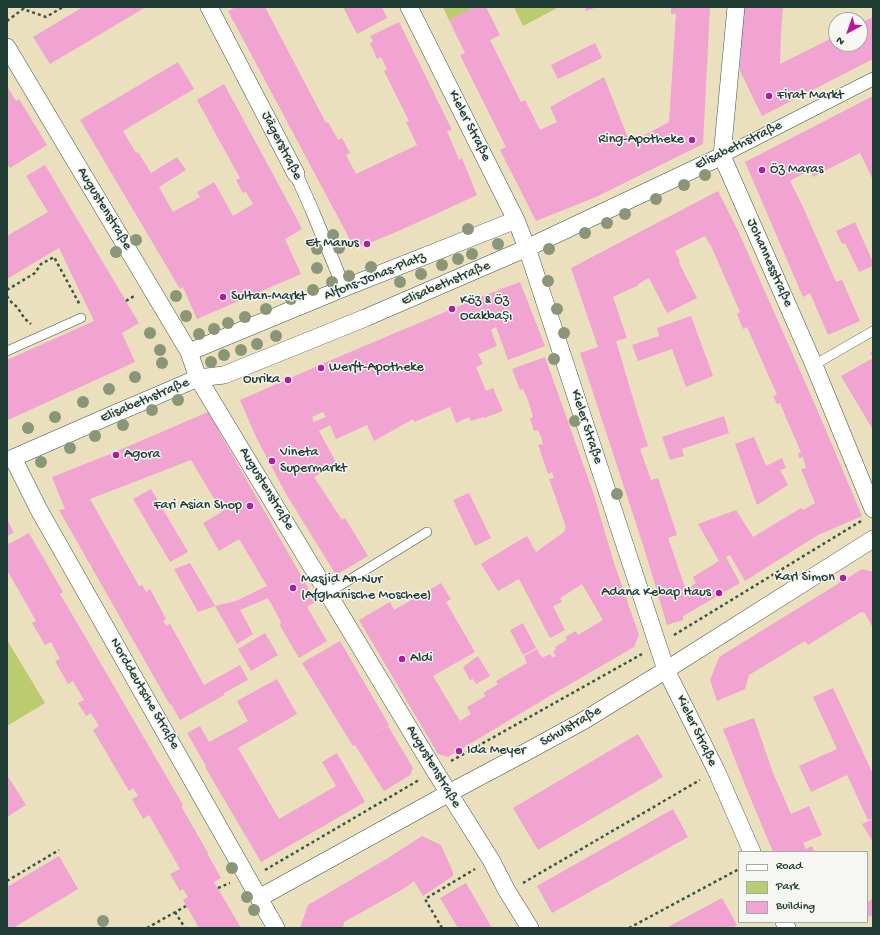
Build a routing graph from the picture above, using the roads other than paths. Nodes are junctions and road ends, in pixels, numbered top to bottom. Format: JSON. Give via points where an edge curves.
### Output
{"nodes":[{"id":1,"x":210,"y":7,"type":"edge"},
{"id":2,"x":409,"y":7,"type":"edge"},
{"id":3,"x":736,"y":7,"type":"edge"},
{"id":4,"x":7,"y":47,"type":"edge"},
{"id":5,"x":873,"y":79,"type":"edge"},
{"id":6,"x":722,"y":156,"type":"junction"},
{"id":7,"x":296,"y":174,"type":"joint"},
{"id":8,"x":516,"y":220,"type":"junction"},
{"id":9,"x":527,"y":248,"type":"junction"},
{"id":10,"x":344,"y":288,"type":"junction"},
{"id":11,"x":81,"y":318,"type":"road end"},
{"id":12,"x":873,"y":331,"type":"edge"},
{"id":13,"x":7,"y":351,"type":"edge"},
{"id":14,"x":189,"y":352,"type":"junction"},
{"id":15,"x":814,"y":365,"type":"junction"},
{"id":16,"x":198,"y":378,"type":"junction"},
{"id":17,"x":10,"y":459,"type":"edge"},
{"id":18,"x":870,"y":513,"type":"edge"},
{"id":19,"x":427,"y":532,"type":"dead end"},
{"id":20,"x":873,"y":539,"type":"edge"},
{"id":21,"x":328,"y":593,"type":"junction"},
{"id":22,"x":666,"y":670,"type":"junction"},
{"id":23,"x":449,"y":793,"type":"junction"},
{"id":24,"x":752,"y":851,"type":"edge"},
{"id":25,"x":259,"y":898,"type":"junction"},
{"id":26,"x":276,"y":928,"type":"edge"},
{"id":27,"x":530,"y":928,"type":"edge"}],
"edges":[{"from":1,"to":7,"type":"street","name":"Jägerstraße"},
{"from":2,"to":8,"type":"street","name":"Kieler Straße"},
{"from":3,"to":6,"type":"street","name":"Johannesstraße"},
{"from":4,"to":14,"type":"street","name":"Augustenstraße"},
{"from":5,"to":6,"type":"street","name":"Elisabethstraße"},
{"from":6,"to":9,"type":"street","name":"Elisabethstraße"},
{"from":6,"to":15,"type":"street","name":"Johannesstraße"},
{"from":7,"to":10,"type":"street","name":"Jägerstraße"},
{"from":8,"to":9,"type":"street","name":"Kieler Straße"},
{"from":8,"to":10,"type":"street","name":"Alfons-Jonas-Platz"},
{"from":9,"to":16,"type":"street","name":"Elisabethstraße","via":[[224,375]]},
{"from":9,"to":22,"type":"street","name":"Kieler Straße"},
{"from":10,"to":14,"type":"street","name":"Alfons-Jonas-Platz"},
{"from":11,"to":13,"type":"lane"},
{"from":12,"to":15,"type":"lane"},
{"from":14,"to":16,"type":"street","name":"Augustenstraße"},
{"from":15,"to":18,"type":"street","name":"Johannesstraße"},
{"from":16,"to":17,"type":"street","name":"Elisabethstraße"},
{"from":16,"to":21,"type":"street","name":"Augustenstraße"},
{"from":17,"to":25,"type":"street","name":"Norddeutsche Straße"},
{"from":19,"to":21,"type":"lane"},
{"from":20,"to":22,"type":"street","name":"Schulstraße"},
{"from":21,"to":23,"type":"street","name":"Augustenstraße"},
{"from":22,"to":23,"type":"street","name":"Schulstraße","via":[[583,721]]},
{"from":22,"to":24,"type":"street","name":"Kieler Straße","via":[[716,770]]},
{"from":23,"to":25,"type":"street","name":"Schulstraße"},
{"from":23,"to":27,"type":"street","name":"Augustenstraße"},
{"from":25,"to":26,"type":"street","name":"Norddeutsche Straße"}]}
